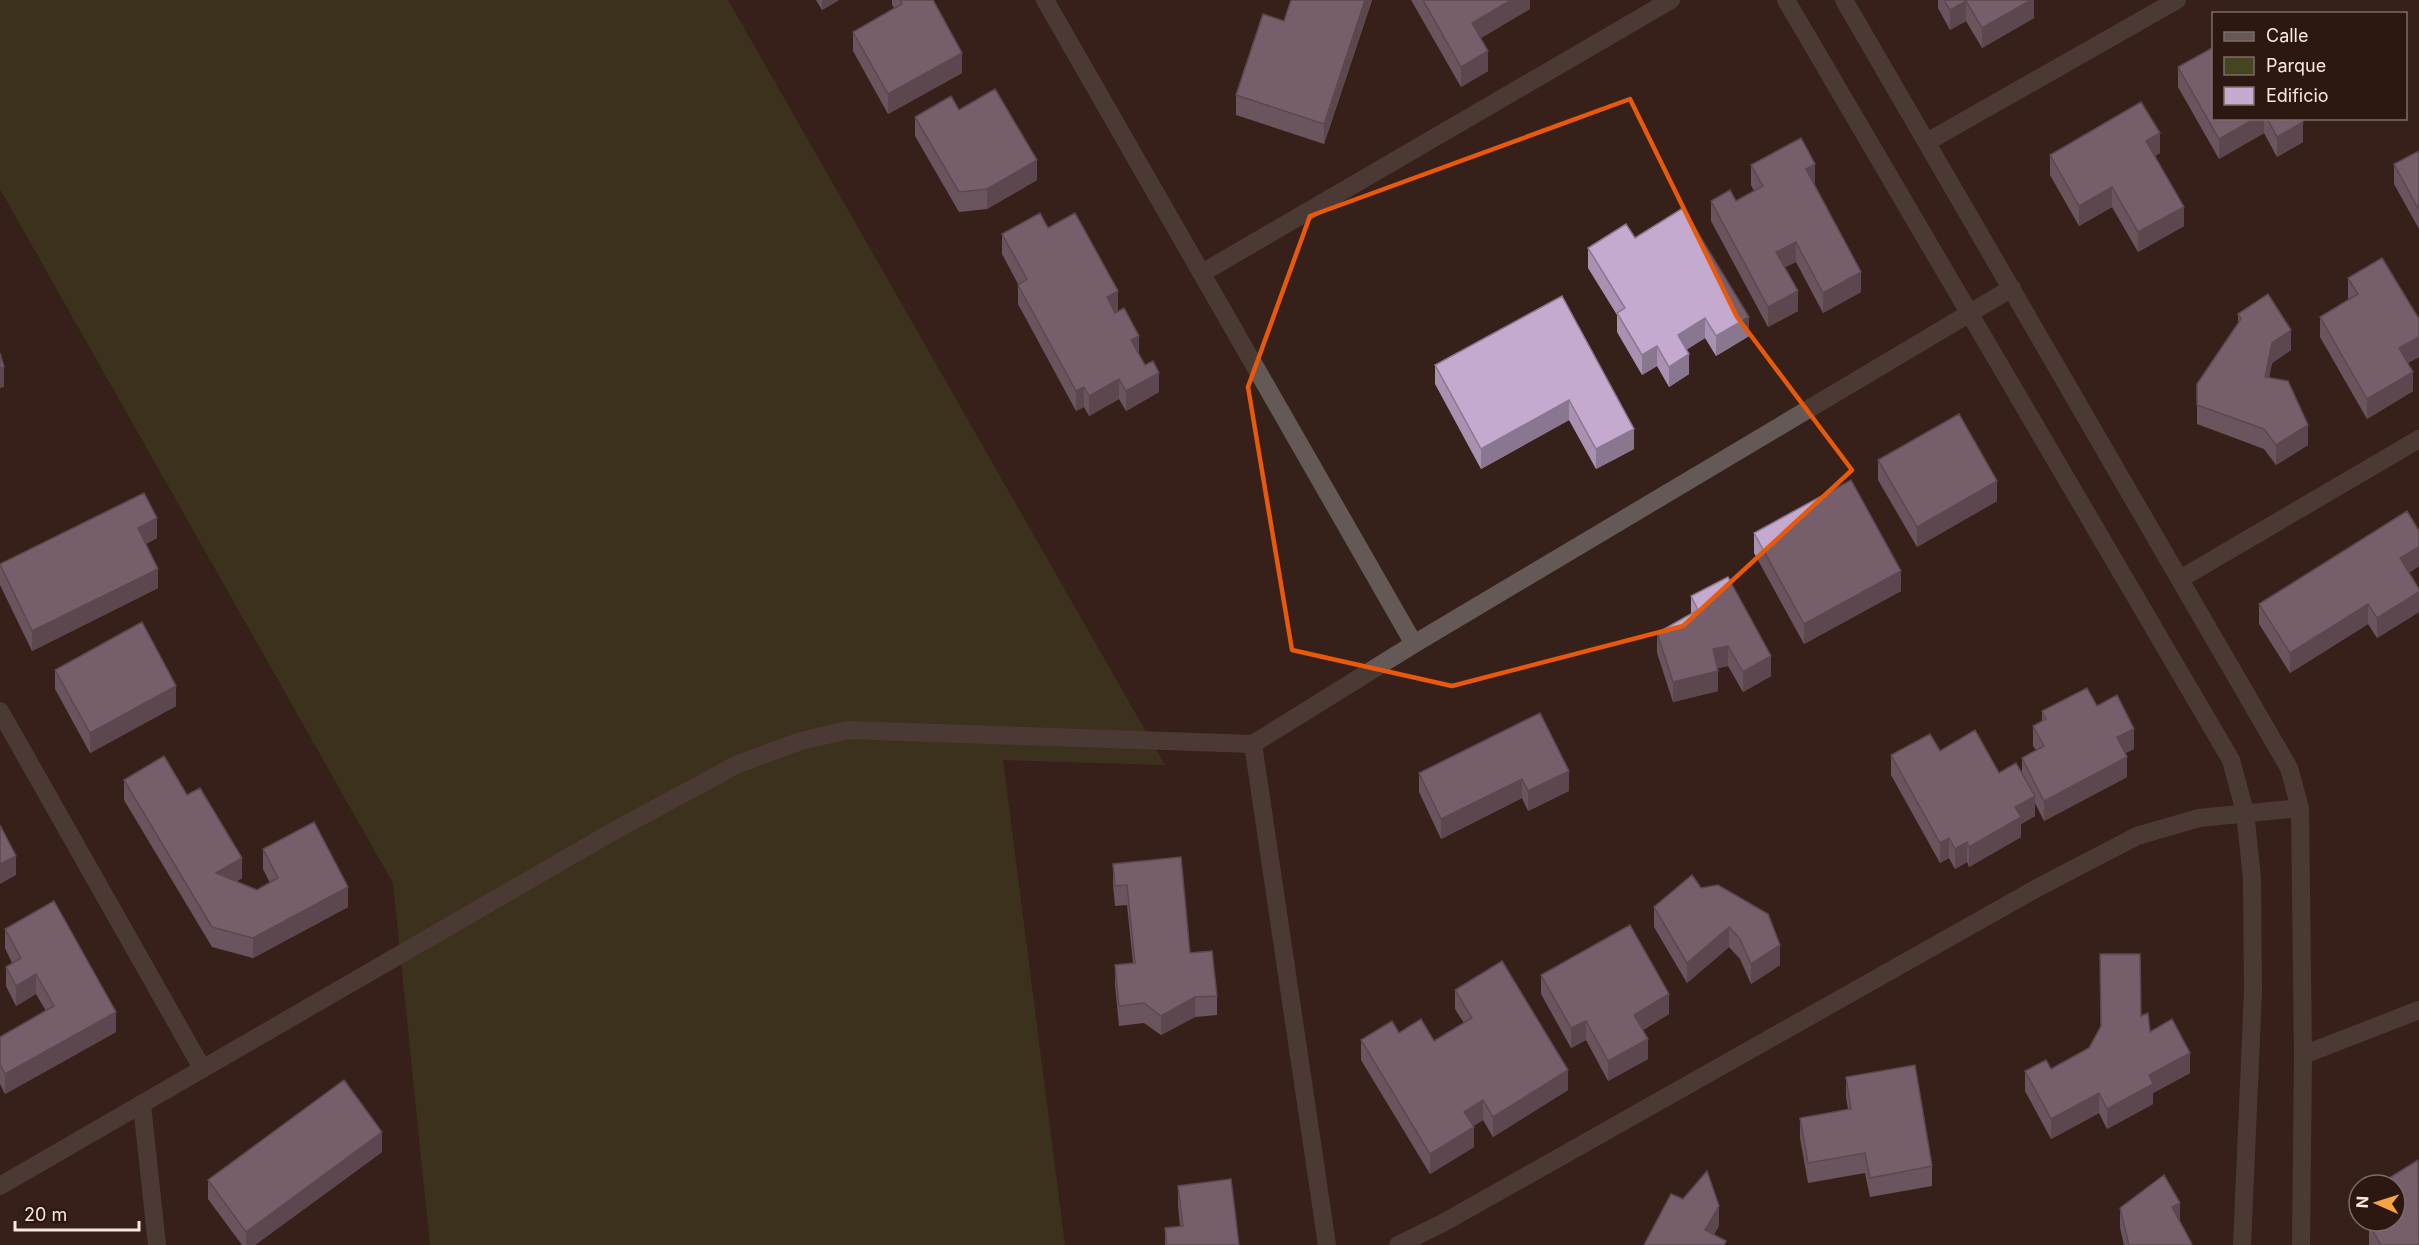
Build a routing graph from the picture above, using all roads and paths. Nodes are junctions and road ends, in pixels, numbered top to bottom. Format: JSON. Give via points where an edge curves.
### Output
{"nodes":[{"id":1,"x":1046,"y":0,"type":"edge"},
{"id":2,"x":1671,"y":0,"type":"edge"},
{"id":3,"x":1786,"y":0,"type":"edge"},
{"id":4,"x":1844,"y":0,"type":"edge"},
{"id":5,"x":2177,"y":0,"type":"edge"},
{"id":6,"x":1927,"y":142,"type":"junction"},
{"id":7,"x":1202,"y":273,"type":"junction"},
{"id":8,"x":2012,"y":288,"type":"junction"},
{"id":9,"x":1968,"y":314,"type":"junction"},
{"id":10,"x":2419,"y":439,"type":"edge"},
{"id":11,"x":2180,"y":579,"type":"junction"},
{"id":12,"x":1414,"y":644,"type":"junction"},
{"id":13,"x":0,"y":711,"type":"edge"},
{"id":14,"x":1253,"y":744,"type":"junction"},
{"id":15,"x":2300,"y":808,"type":"junction"},
{"id":16,"x":2246,"y":812,"type":"junction"},
{"id":17,"x":2419,"y":1010,"type":"edge"},
{"id":18,"x":2304,"y":1055,"type":"junction"},
{"id":19,"x":202,"y":1068,"type":"junction"},
{"id":20,"x":142,"y":1105,"type":"junction"},
{"id":21,"x":0,"y":1186,"type":"edge"},
{"id":22,"x":157,"y":1245,"type":"edge"},
{"id":23,"x":1327,"y":1245,"type":"edge"},
{"id":24,"x":1398,"y":1245,"type":"edge"},
{"id":25,"x":2242,"y":1245,"type":"edge"},
{"id":26,"x":2301,"y":1245,"type":"edge"}],
"edges":[{"from":1,"to":7,"type":"street"},
{"from":2,"to":7,"type":"street"},
{"from":3,"to":9,"type":"street"},
{"from":4,"to":6,"type":"street"},
{"from":5,"to":6,"type":"street"},
{"from":6,"to":8,"type":"street"},
{"from":7,"to":12,"type":"street"},
{"from":8,"to":9,"type":"street"},
{"from":8,"to":11,"type":"street"},
{"from":9,"to":12,"type":"street"},
{"from":9,"to":16,"type":"street","via":[[2231,760]]},
{"from":10,"to":11,"type":"street"},
{"from":11,"to":15,"type":"street","via":[[2289,768]]},
{"from":12,"to":14,"type":"street"},
{"from":13,"to":19,"type":"street"},
{"from":14,"to":19,"type":"street","via":[[848,730],[801,741],[738,764],[622,827]]},
{"from":14,"to":23,"type":"street"},
{"from":15,"to":16,"type":"street"},
{"from":15,"to":18,"type":"street"},
{"from":16,"to":24,"type":"street","via":[[2199,818],[2127,841]]},
{"from":16,"to":25,"type":"street","via":[[2252,878],[2253,992]]},
{"from":17,"to":18,"type":"street"},
{"from":18,"to":26,"type":"street"},
{"from":19,"to":20,"type":"street"},
{"from":20,"to":21,"type":"street"},
{"from":20,"to":22,"type":"street"}]}
